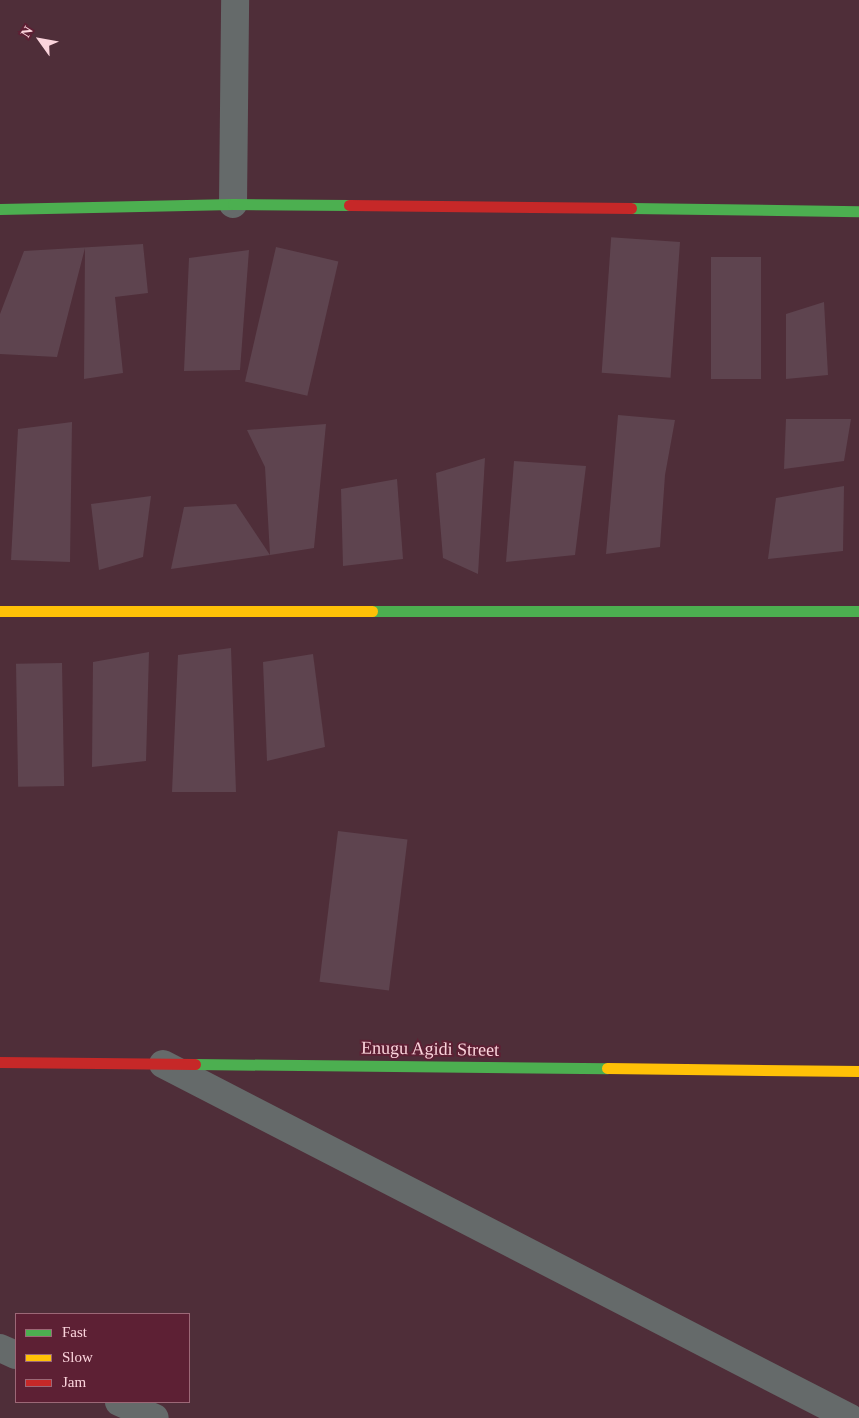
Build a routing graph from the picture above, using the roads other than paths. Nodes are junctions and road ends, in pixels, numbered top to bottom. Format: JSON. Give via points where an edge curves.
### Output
{"nodes":[{"id":1,"x":235,"y":0,"type":"edge"},
{"id":2,"x":233,"y":204,"type":"junction"},
{"id":3,"x":0,"y":209,"type":"edge"},
{"id":4,"x":859,"y":211,"type":"edge"},
{"id":5,"x":859,"y":611,"type":"edge"},
{"id":6,"x":0,"y":612,"type":"edge"},
{"id":7,"x":0,"y":1062,"type":"edge"},
{"id":8,"x":163,"y":1064,"type":"junction"},
{"id":9,"x":859,"y":1071,"type":"edge"},
{"id":10,"x":0,"y":1348,"type":"edge"},
{"id":11,"x":15,"y":1355,"type":"edge"},
{"id":12,"x":121,"y":1403,"type":"edge"},
{"id":13,"x":155,"y":1418,"type":"edge"},
{"id":14,"x":850,"y":1418,"type":"edge"}],
"edges":[{"from":1,"to":2,"type":"street"},
{"from":2,"to":3,"type":"street"},
{"from":2,"to":4,"type":"street"},
{"from":5,"to":6,"type":"street"},
{"from":7,"to":8,"type":"street","name":"Enugu Agidi Street"},
{"from":8,"to":9,"type":"street","name":"Enugu Agidi Street"},
{"from":8,"to":14,"type":"street"},
{"from":10,"to":11,"type":"street"},
{"from":12,"to":13,"type":"street"}]}
